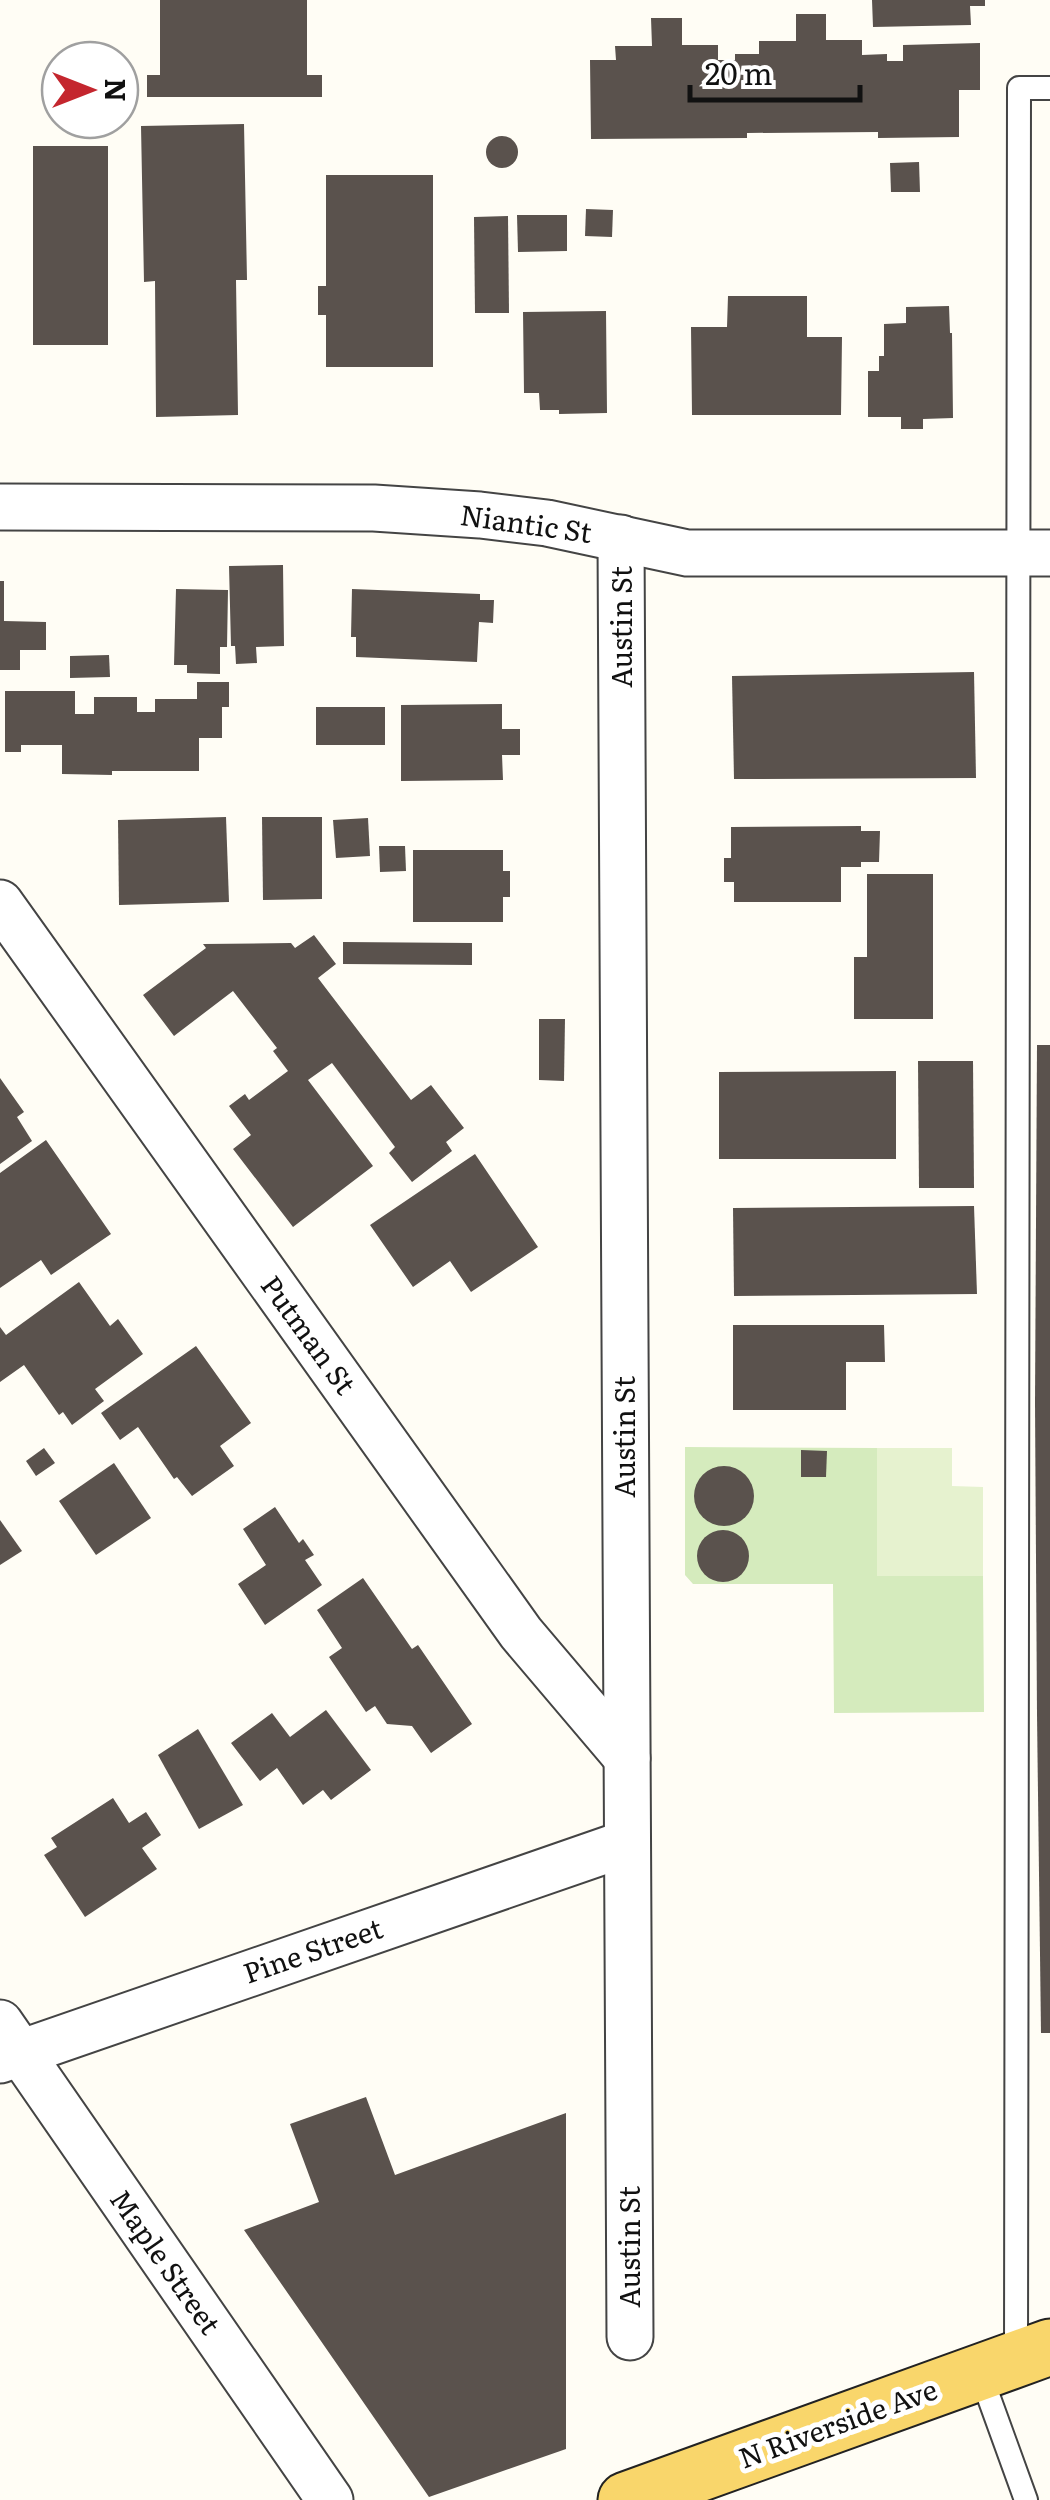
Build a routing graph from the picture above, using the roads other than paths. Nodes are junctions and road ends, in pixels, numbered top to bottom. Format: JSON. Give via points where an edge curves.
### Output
{"nodes":[{"id":1,"x":1050,"y":88,"type":"edge"},
{"id":2,"x":0,"y":508,"type":"edge"},
{"id":3,"x":621,"y":538,"type":"junction"},
{"id":4,"x":1034,"y":553,"type":"edge"},
{"id":5,"x":0,"y":904,"type":"edge"},
{"id":6,"x":627,"y":1758,"type":"junction"},
{"id":7,"x":627,"y":1844,"type":"junction"},
{"id":8,"x":7,"y":2045,"type":"edge"},
{"id":9,"x":630,"y":2337,"type":"dead end"},
{"id":10,"x":1015,"y":2360,"type":"edge"},
{"id":11,"x":630,"y":2499,"type":"edge"},
{"id":12,"x":330,"y":2500,"type":"edge"},
{"id":13,"x":1026,"y":2500,"type":"edge"}],
"edges":[{"from":1,"to":4,"type":"lane","via":[[1019,88]]},
{"from":2,"to":3,"type":"street","name":"Niantic St","via":[[374,508],[530,521]]},
{"from":3,"to":4,"type":"street","name":"Niantic St","via":[[687,553]]},
{"from":3,"to":6,"type":"street","name":"Austin St"},
{"from":4,"to":10,"type":"lane"},
{"from":5,"to":6,"type":"street","name":"Putman St","via":[[521,1633]]},
{"from":6,"to":7,"type":"street","name":"Austin St"},
{"from":7,"to":8,"type":"street","name":"Pine Street"},
{"from":7,"to":9,"type":"street","name":"Austin St"},
{"from":8,"to":12,"type":"street","name":"Maple Street"},
{"from":10,"to":11,"type":"main road","name":"N Riverside Ave"},
{"from":10,"to":13,"type":"lane"}]}
